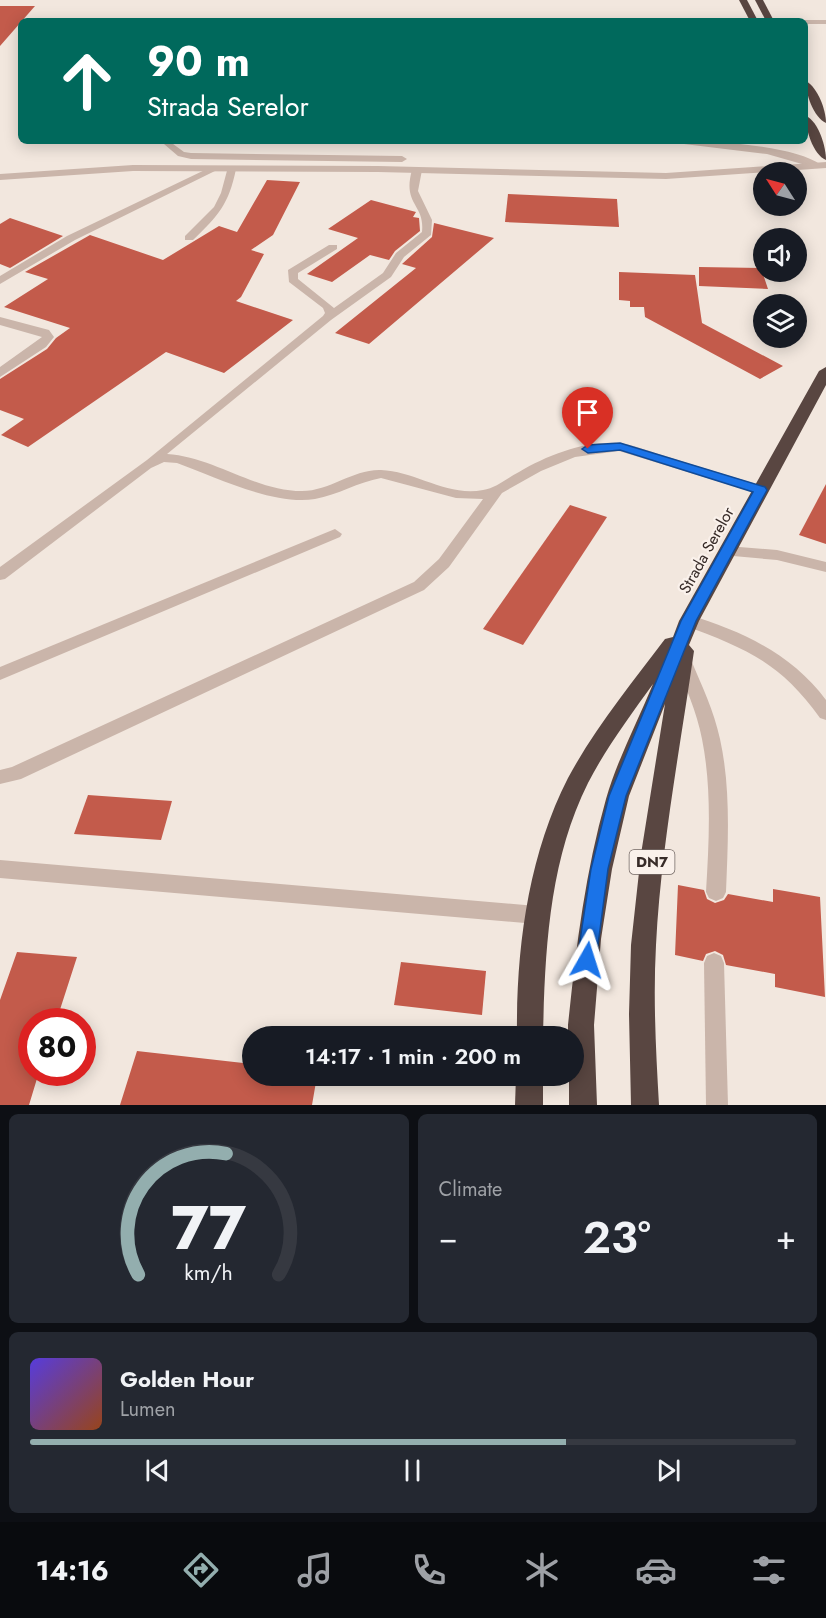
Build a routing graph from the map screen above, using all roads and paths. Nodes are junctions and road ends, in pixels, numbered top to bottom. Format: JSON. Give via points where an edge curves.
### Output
{"nodes":[{"id":1,"x":743,"y":0,"type":"edge"},
{"id":2,"x":759,"y":0,"type":"edge"},
{"id":3,"x":752,"y":18,"type":"edge"},
{"id":4,"x":768,"y":18,"type":"edge"},
{"id":5,"x":808,"y":21,"type":"edge"},
{"id":6,"x":826,"y":22,"type":"edge"},
{"id":7,"x":808,"y":88,"type":"edge"},
{"id":8,"x":826,"y":120,"type":"edge"},
{"id":9,"x":808,"y":123,"type":"edge"},
{"id":10,"x":169,"y":144,"type":"dead end"},
{"id":11,"x":714,"y":144,"type":"edge"},
{"id":12,"x":256,"y":157,"type":"junction"},
{"id":13,"x":826,"y":157,"type":"edge"},
{"id":14,"x":402,"y":159,"type":"dead end"},
{"id":15,"x":821,"y":165,"type":"edge"},
{"id":16,"x":214,"y":169,"type":"junction"},
{"id":17,"x":231,"y":169,"type":"junction"},
{"id":18,"x":254,"y":169,"type":"junction"},
{"id":19,"x":417,"y":170,"type":"junction"},
{"id":20,"x":0,"y":177,"type":"edge"},
{"id":21,"x":189,"y":238,"type":"dead end"},
{"id":22,"x":333,"y":246,"type":"dead end"},
{"id":23,"x":0,"y":281,"type":"edge"},
{"id":24,"x":327,"y":318,"type":"junction"},
{"id":25,"x":0,"y":321,"type":"edge"},
{"id":26,"x":826,"y":371,"type":"edge"},
{"id":27,"x":0,"y":373,"type":"edge"},
{"id":28,"x":146,"y":465,"type":"junction"},
{"id":29,"x":497,"y":490,"type":"junction"},
{"id":30,"x":761,"y":490,"type":"junction"},
{"id":31,"x":335,"y":534,"type":"dead end"},
{"id":32,"x":727,"y":551,"type":"junction"},
{"id":33,"x":826,"y":567,"type":"edge"},
{"id":34,"x":0,"y":575,"type":"edge"},
{"id":35,"x":689,"y":621,"type":"junction"},
{"id":36,"x":683,"y":659,"type":"junction"},
{"id":37,"x":0,"y":674,"type":"edge"},
{"id":38,"x":826,"y":713,"type":"edge"},
{"id":39,"x":0,"y":777,"type":"edge"},
{"id":40,"x":0,"y":869,"type":"edge"},
{"id":41,"x":716,"y":892,"type":"dead end"},
{"id":42,"x":536,"y":915,"type":"junction"},
{"id":43,"x":714,"y":963,"type":"dead end"},
{"id":44,"x":530,"y":1026,"type":"edge"},
{"id":45,"x":530,"y":1086,"type":"edge"},
{"id":46,"x":529,"y":1105,"type":"edge"},
{"id":47,"x":583,"y":1105,"type":"edge"},
{"id":48,"x":645,"y":1105,"type":"edge"},
{"id":49,"x":717,"y":1105,"type":"edge"}],
"edges":[{"from":1,"to":3,"type":"highway"},
{"from":2,"to":4,"type":"highway"},
{"from":5,"to":6,"type":"street"},
{"from":7,"to":8,"type":"highway"},
{"from":9,"to":13,"type":"highway"},
{"from":10,"to":12,"type":"street","via":[[181,154],[191,156]]},
{"from":11,"to":15,"type":"street","via":[[763,149]]},
{"from":12,"to":14,"type":"street"},
{"from":12,"to":18,"type":"street"},
{"from":15,"to":19,"type":"street","via":[[666,176]]},
{"from":16,"to":17,"type":"street"},
{"from":16,"to":20,"type":"street","via":[[133,168]]},
{"from":16,"to":23,"type":"street","via":[[71,238]]},
{"from":17,"to":18,"type":"street"},
{"from":17,"to":21,"type":"street","via":[[227,196],[221,207]]},
{"from":18,"to":19,"type":"street"},
{"from":19,"to":24,"type":"street","via":[[414,195],[428,216],[427,233],[400,255],[387,275]]},
{"from":22,"to":24,"type":"street","via":[[292,272],[293,280],[328,306],[331,313]]},
{"from":24,"to":28,"type":"street"},
{"from":25,"to":27,"type":"street","via":[[48,337]]},
{"from":26,"to":30,"type":"highway","name":"Strada Serelor","number":"DN7"},
{"from":28,"to":29,"type":"street","via":[[162,458],[179,459],[303,496],[381,474],[461,494],[481,495]]},
{"from":28,"to":34,"type":"street"},
{"from":29,"to":30,"type":"street","via":[[545,463],[600,446],[620,447]]},
{"from":29,"to":39,"type":"street","via":[[444,563],[419,586],[15,774]]},
{"from":30,"to":32,"type":"highway","name":"Strada Serelor","number":"DN7"},
{"from":31,"to":37,"type":"street"},
{"from":32,"to":33,"type":"street","via":[[777,555]]},
{"from":32,"to":35,"type":"highway","name":"Strada Serelor","number":"DN7"},
{"from":35,"to":36,"type":"highway","number":"DN7"},
{"from":35,"to":38,"type":"street","via":[[768,653],[812,691]]},
{"from":35,"to":42,"type":"highway","number":"DN7","via":[[600,743],[577,782],[547,860]]},
{"from":35,"to":47,"type":"highway","number":"DN7","via":[[618,796],[600,869],[582,1025]]},
{"from":36,"to":41,"type":"street","via":[[702,708],[715,764]]},
{"from":36,"to":48,"type":"highway","number":"DN7","via":[[645,924]]},
{"from":40,"to":42,"type":"street"},
{"from":42,"to":44,"type":"highway","number":"DN7"},
{"from":43,"to":49,"type":"street"},
{"from":45,"to":46,"type":"highway"}]}
